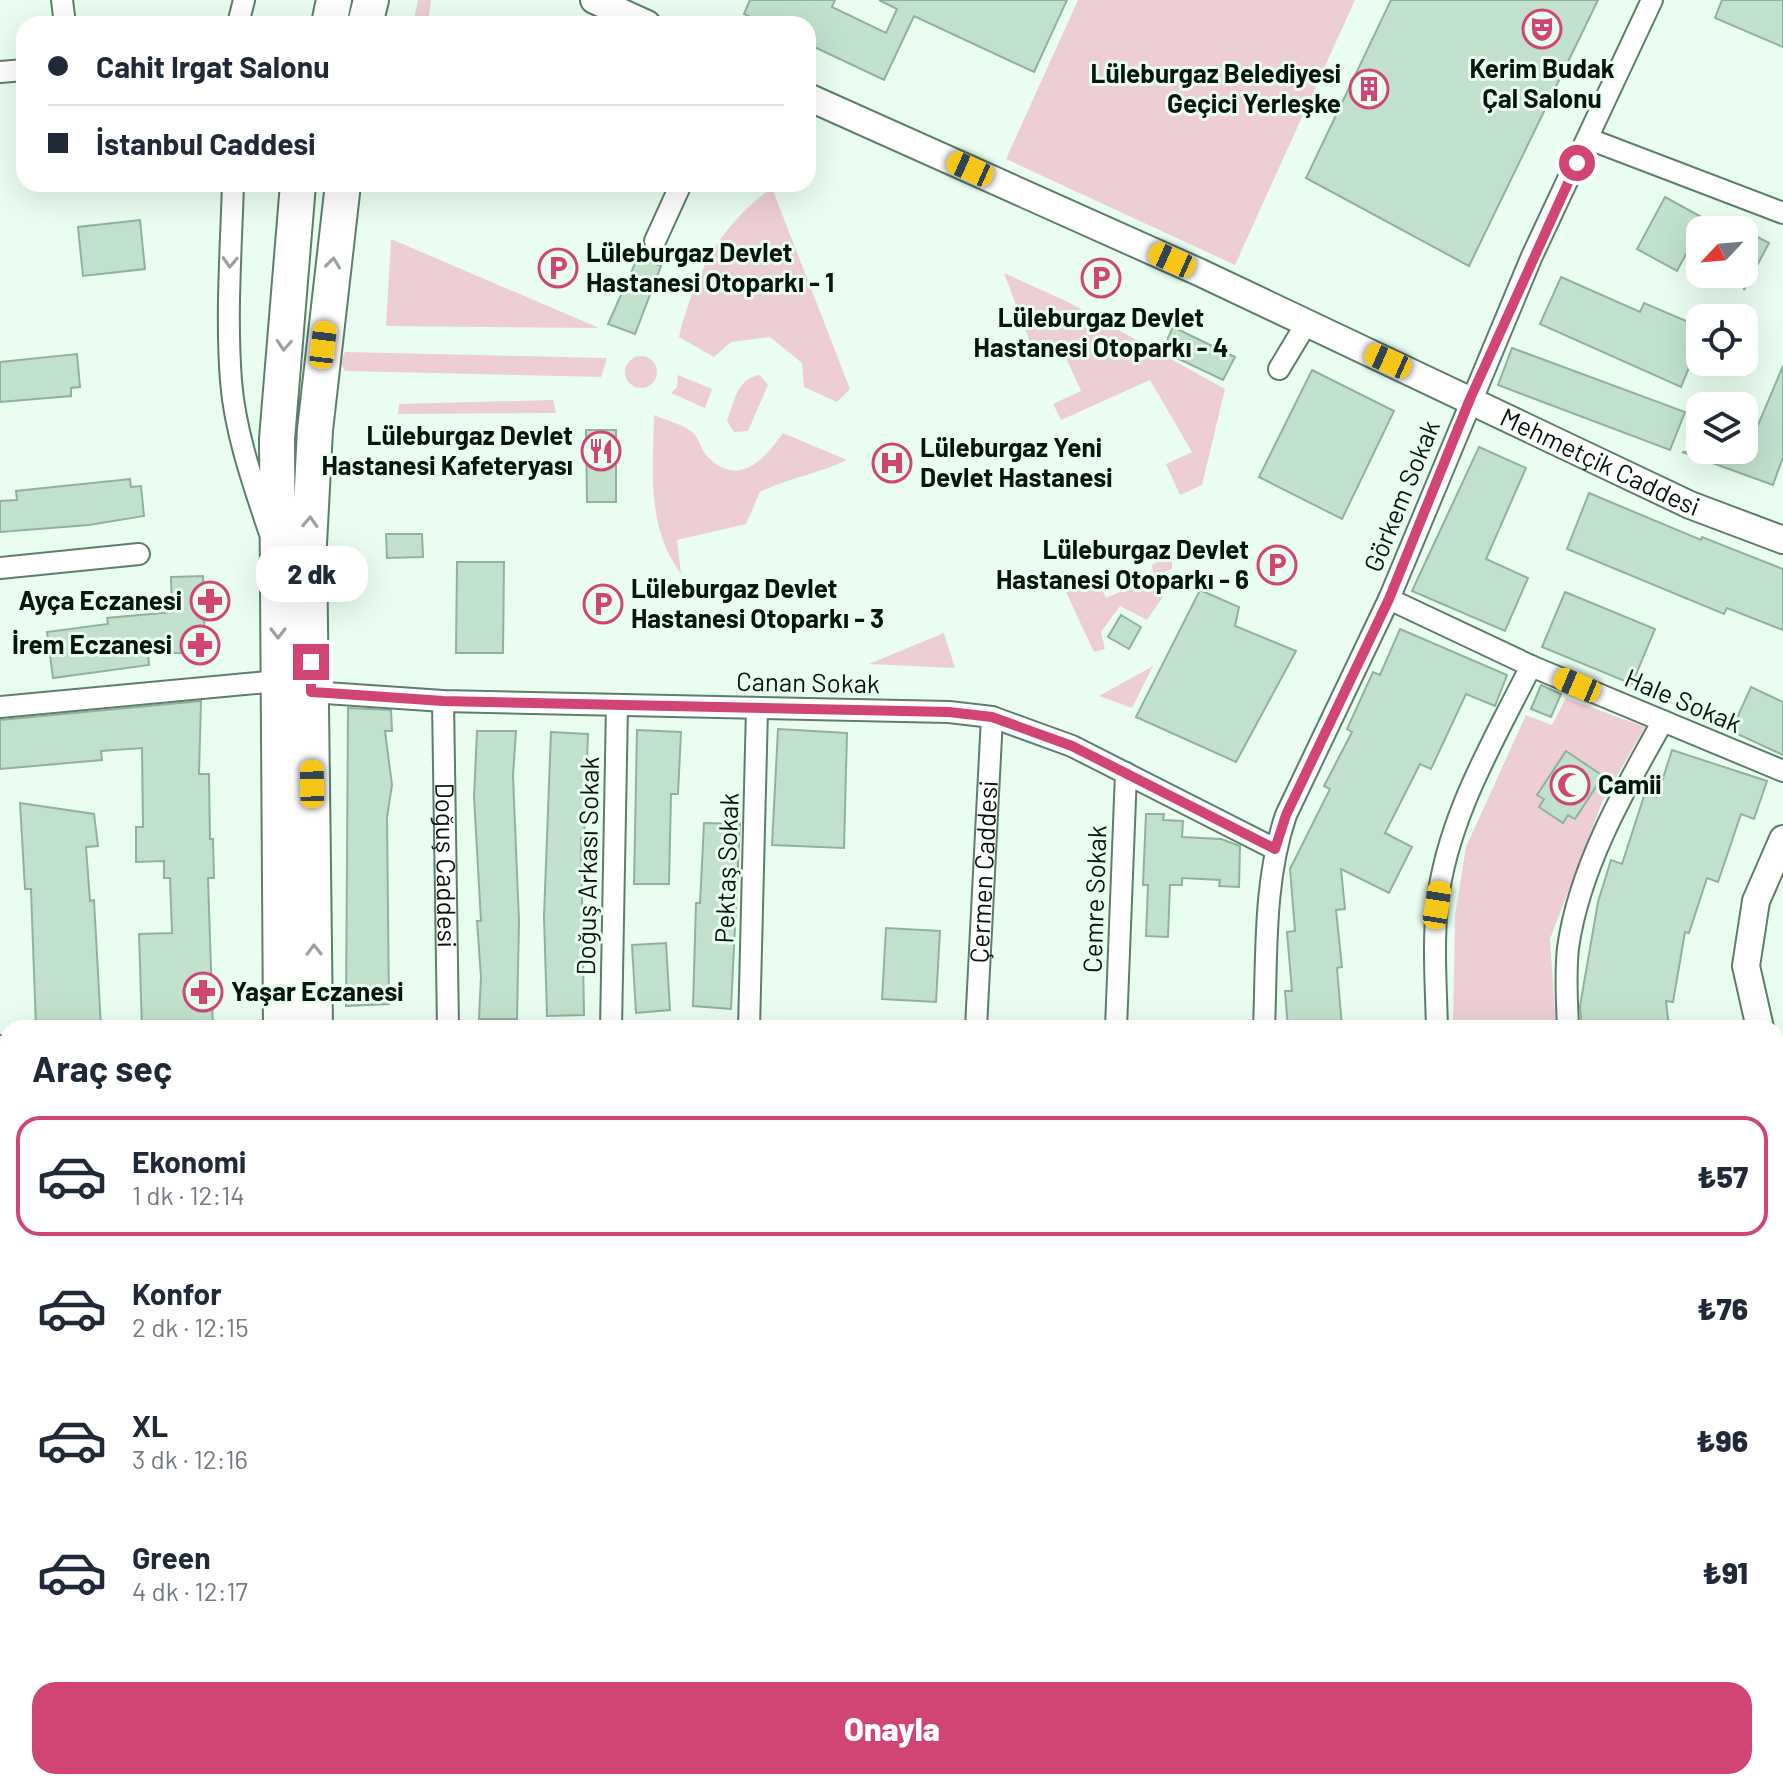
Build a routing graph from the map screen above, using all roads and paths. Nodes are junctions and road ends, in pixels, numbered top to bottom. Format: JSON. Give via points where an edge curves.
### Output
{"nodes":[{"id":1,"x":594,"y":0,"type":"edge"},
{"id":2,"x":1652,"y":0,"type":"edge"},
{"id":3,"x":629,"y":16,"type":"edge"},
{"id":4,"x":816,"y":101,"type":"edge"},
{"id":5,"x":1589,"y":139,"type":"junction"},
{"id":6,"x":233,"y":192,"type":"edge"},
{"id":7,"x":297,"y":192,"type":"edge"},
{"id":8,"x":342,"y":192,"type":"edge"},
{"id":9,"x":677,"y":192,"type":"edge"},
{"id":10,"x":1783,"y":213,"type":"edge"},
{"id":11,"x":655,"y":241,"type":"dead end"},
{"id":12,"x":1306,"y":324,"type":"junction"},
{"id":13,"x":1279,"y":369,"type":"dead end"},
{"id":14,"x":1470,"y":399,"type":"junction"},
{"id":15,"x":1783,"y":540,"type":"edge"},
{"id":16,"x":139,"y":554,"type":"dead end"},
{"id":17,"x":277,"y":555,"type":"junction"},
{"id":18,"x":0,"y":568,"type":"edge"},
{"id":19,"x":1389,"y":599,"type":"junction"},
{"id":20,"x":1531,"y":666,"type":"junction"},
{"id":21,"x":278,"y":681,"type":"junction"},
{"id":22,"x":311,"y":692,"type":"junction"},
{"id":23,"x":443,"y":701,"type":"junction"},
{"id":24,"x":617,"y":705,"type":"junction"},
{"id":25,"x":0,"y":707,"type":"edge"},
{"id":26,"x":757,"y":709,"type":"junction"},
{"id":27,"x":992,"y":717,"type":"junction"},
{"id":28,"x":1663,"y":721,"type":"junction"},
{"id":29,"x":1783,"y":771,"type":"edge"},
{"id":30,"x":1126,"y":773,"type":"junction"},
{"id":31,"x":1783,"y":839,"type":"edge"},
{"id":32,"x":1275,"y":849,"type":"junction"},
{"id":33,"x":281,"y":1020,"type":"edge"},
{"id":34,"x":315,"y":1020,"type":"edge"},
{"id":35,"x":448,"y":1020,"type":"edge"},
{"id":36,"x":611,"y":1020,"type":"edge"},
{"id":37,"x":749,"y":1020,"type":"edge"},
{"id":38,"x":976,"y":1020,"type":"edge"},
{"id":39,"x":1116,"y":1020,"type":"edge"},
{"id":40,"x":1264,"y":1020,"type":"edge"},
{"id":41,"x":1437,"y":1020,"type":"edge"},
{"id":42,"x":1568,"y":1020,"type":"edge"},
{"id":43,"x":1758,"y":1020,"type":"edge"}],
"edges":[{"from":1,"to":3,"type":"street"},
{"from":2,"to":5,"type":"street","name":"Görkem Sokak"},
{"from":4,"to":12,"type":"street","name":"Mehmetçik Caddesi"},
{"from":5,"to":10,"type":"street"},
{"from":5,"to":14,"type":"street","name":"Görkem Sokak"},
{"from":6,"to":17,"type":"street","one_way":true,"via":[[231,384],[250,475]]},
{"from":7,"to":17,"type":"highway","one_way":true,"via":[[277,439]]},
{"from":22,"to":8,"type":"highway","one_way":true,"via":[[309,544],[315,430]]},
{"from":9,"to":11,"type":"street"},
{"from":12,"to":13,"type":"street"},
{"from":12,"to":14,"type":"street","name":"Mehmetçik Caddesi"},
{"from":14,"to":15,"type":"street","name":"Mehmetçik Caddesi","via":[[1690,505]]},
{"from":14,"to":19,"type":"street","name":"Görkem Sokak"},
{"from":16,"to":18,"type":"street"},
{"from":17,"to":21,"type":"highway","one_way":true},
{"from":19,"to":20,"type":"street","name":"Hale Sokak"},
{"from":19,"to":32,"type":"street","name":"Görkem Sokak","via":[[1286,815]]},
{"from":20,"to":28,"type":"street","name":"Hale Sokak"},
{"from":20,"to":41,"type":"street","via":[[1473,781],[1444,863],[1435,945]]},
{"from":21,"to":25,"type":"street"},
{"from":21,"to":33,"type":"highway"},
{"from":22,"to":23,"type":"street","name":"Canan Sokak"},
{"from":34,"to":22,"type":"highway","one_way":true},
{"from":23,"to":24,"type":"street","name":"Canan Sokak"},
{"from":23,"to":35,"type":"street","name":"Doğuş Caddesi"},
{"from":24,"to":26,"type":"street","name":"Canan Sokak"},
{"from":24,"to":36,"type":"street","name":"Doğuş Arkası Sokak"},
{"from":26,"to":27,"type":"street","name":"Canan Sokak"},
{"from":26,"to":37,"type":"street","name":"Pektaş Sokak"},
{"from":27,"to":30,"type":"street","name":"Canan Sokak","via":[[1072,746]]},
{"from":27,"to":38,"type":"street","name":"Çermen Caddesi"},
{"from":28,"to":29,"type":"street","name":"Hale Sokak"},
{"from":28,"to":42,"type":"street","via":[[1614,812],[1575,914],[1565,980]]},
{"from":30,"to":32,"type":"street","name":"Canan Sokak"},
{"from":30,"to":39,"type":"street","name":"Cemre Sokak"},
{"from":31,"to":43,"type":"street","via":[[1756,901],[1746,966]]},
{"from":32,"to":40,"type":"street","name":"Görkem Sokak"}]}
